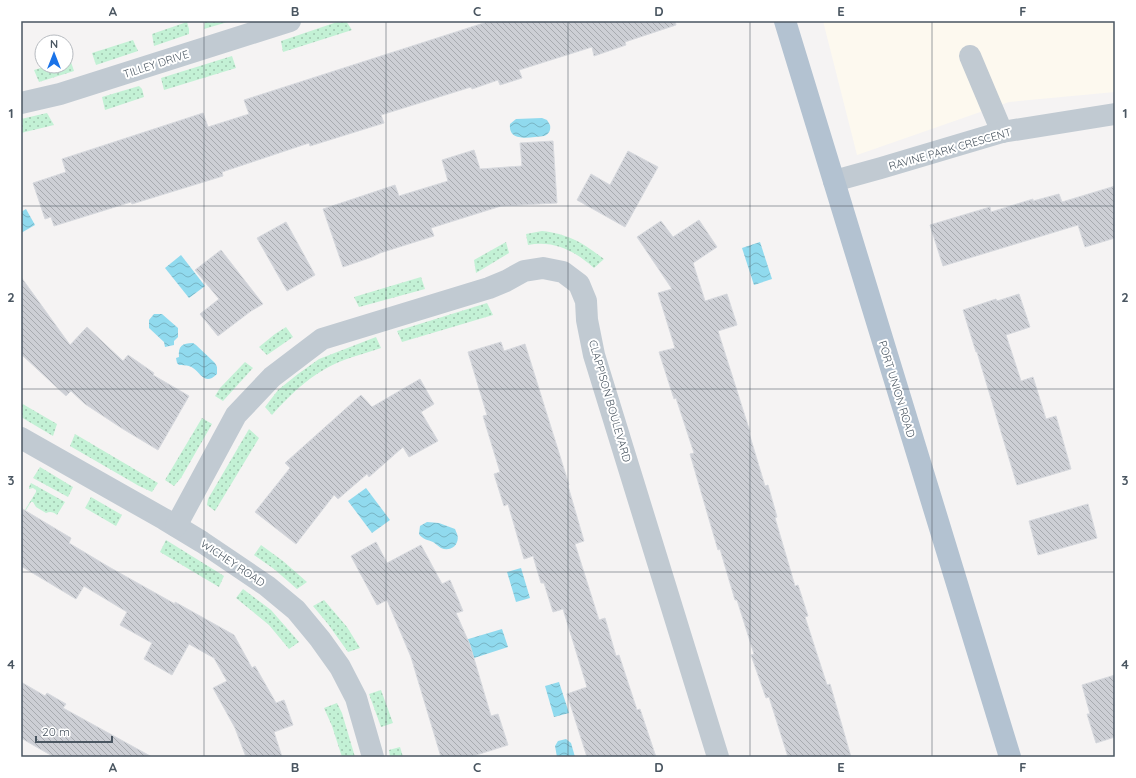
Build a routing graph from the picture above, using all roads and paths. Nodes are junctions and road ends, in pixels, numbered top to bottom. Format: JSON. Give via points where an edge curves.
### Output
{"nodes":[{"id":1,"x":290,"y":21,"type":"edge"},
{"id":2,"x":785,"y":21,"type":"edge"},
{"id":3,"x":970,"y":56,"type":"dead end"},
{"id":4,"x":21,"y":103,"type":"edge"},
{"id":5,"x":1115,"y":114,"type":"edge"},
{"id":6,"x":1002,"y":132,"type":"junction"},
{"id":7,"x":834,"y":181,"type":"junction"},
{"id":8,"x":21,"y":438,"type":"edge"},
{"id":9,"x":176,"y":526,"type":"junction"},
{"id":10,"x":373,"y":757,"type":"edge"},
{"id":11,"x":718,"y":757,"type":"edge"},
{"id":12,"x":1010,"y":757,"type":"edge"}],
"edges":[{"from":1,"to":4,"type":"street","name":"TILLEY DRIVE","via":[[60,94]]},
{"from":2,"to":7,"type":"main road","name":"PORT UNION ROAD"},
{"from":3,"to":6,"type":"street"},
{"from":5,"to":6,"type":"street","name":"RAVINE PARK CRESCENT"},
{"from":6,"to":7,"type":"street","name":"RAVINE PARK CRESCENT"},
{"from":7,"to":12,"type":"main road","name":"PORT UNION ROAD"},
{"from":8,"to":9,"type":"street","name":"WICHEY ROAD"},
{"from":9,"to":10,"type":"street","name":"WICHEY ROAD","via":[[268,586],[296,610],[340,667],[356,698]]},
{"from":9,"to":11,"type":"street","name":"CLAPPISON BOULEVARD","via":[[236,415],[272,376],[322,339],[489,288],[506,282],[524,271],[543,268],[563,272],[579,284],[586,301],[594,355]]}]}
